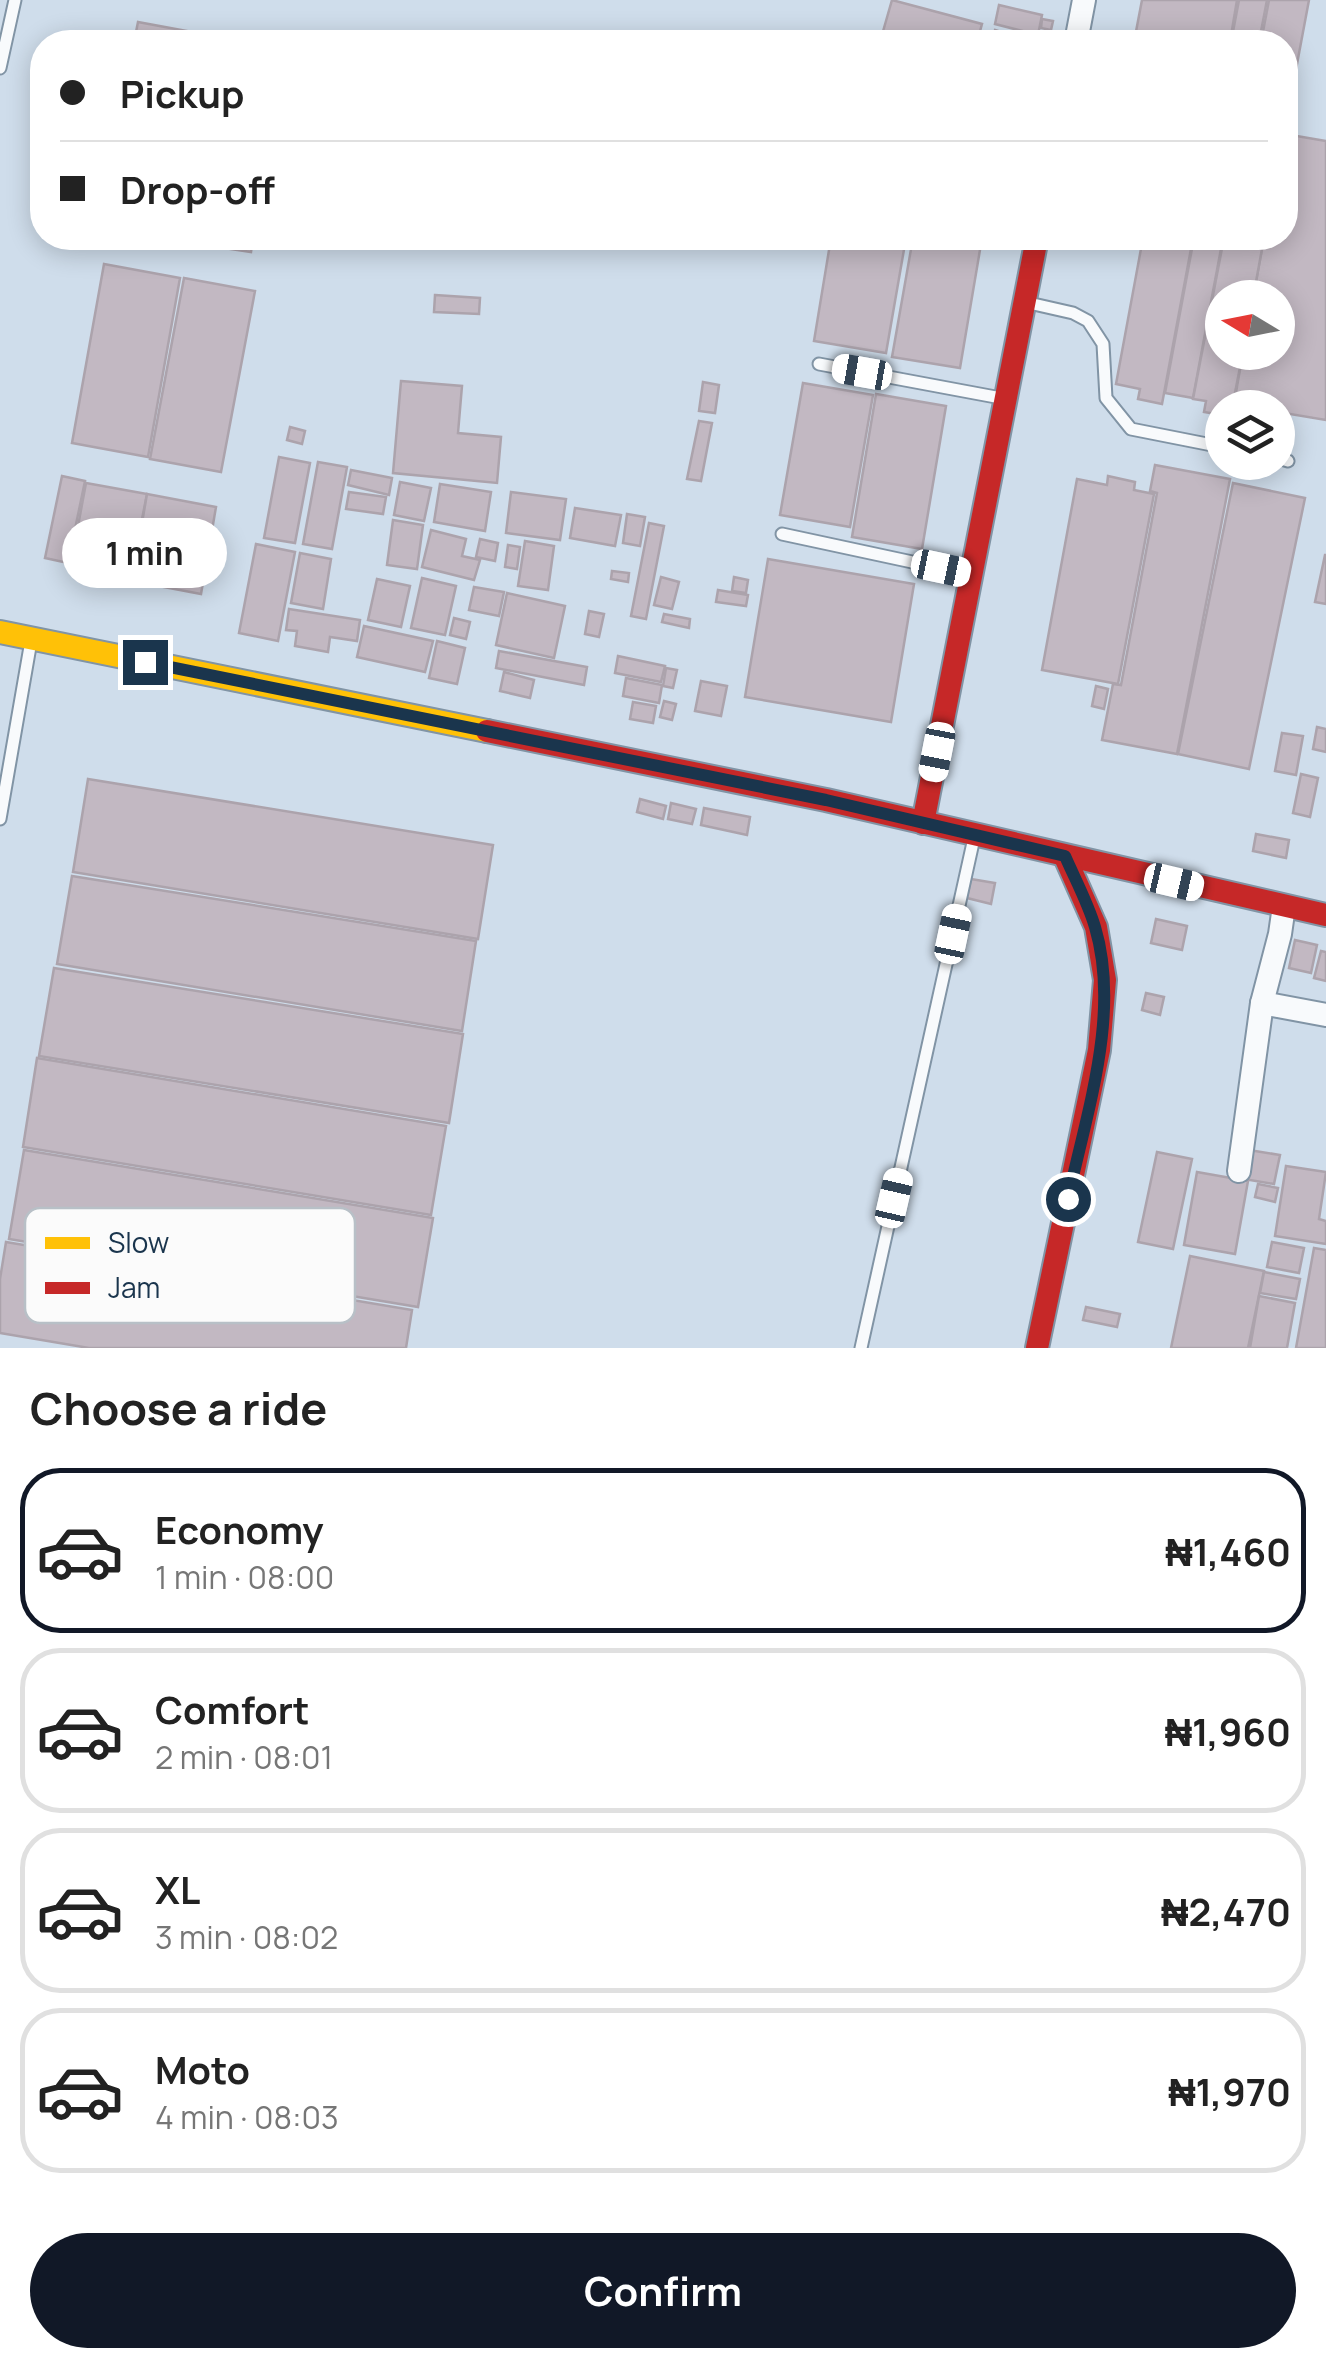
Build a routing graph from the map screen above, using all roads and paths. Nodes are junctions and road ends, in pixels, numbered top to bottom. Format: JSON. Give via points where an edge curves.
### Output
{"nodes":[{"id":1,"x":15,"y":0,"type":"edge"},
{"id":2,"x":1084,"y":0,"type":"edge"},
{"id":3,"x":1078,"y":30,"type":"edge"},
{"id":4,"x":0,"y":68,"type":"edge"},
{"id":5,"x":1036,"y":250,"type":"edge"},
{"id":6,"x":1025,"y":302,"type":"junction"},
{"id":7,"x":819,"y":364,"type":"dead end"},
{"id":8,"x":1005,"y":398,"type":"junction"},
{"id":9,"x":1205,"y":444,"type":"edge"},
{"id":10,"x":782,"y":534,"type":"dead end"},
{"id":11,"x":972,"y":574,"type":"junction"},
{"id":12,"x":0,"y":632,"type":"edge"},
{"id":13,"x":32,"y":638,"type":"junction"},
{"id":14,"x":0,"y":819,"type":"edge"},
{"id":15,"x":923,"y":824,"type":"junction"},
{"id":16,"x":974,"y":834,"type":"junction"},
{"id":17,"x":1065,"y":856,"type":"junction"},
{"id":18,"x":1284,"y":906,"type":"junction"},
{"id":19,"x":1326,"y":915,"type":"edge"},
{"id":20,"x":1262,"y":1003,"type":"junction"},
{"id":21,"x":1326,"y":1015,"type":"edge"},
{"id":22,"x":1239,"y":1171,"type":"dead end"},
{"id":23,"x":861,"y":1348,"type":"edge"},
{"id":24,"x":1037,"y":1348,"type":"edge"}],
"edges":[{"from":1,"to":4,"type":"lane"},
{"from":2,"to":3,"type":"street"},
{"from":5,"to":6,"type":"street"},
{"from":6,"to":8,"type":"street"},
{"from":6,"to":9,"type":"lane","via":[[1088,321],[1102,344],[1106,398],[1131,429]]},
{"from":7,"to":8,"type":"lane"},
{"from":8,"to":11,"type":"street"},
{"from":10,"to":11,"type":"lane"},
{"from":11,"to":15,"type":"street"},
{"from":12,"to":13,"type":"street"},
{"from":13,"to":14,"type":"lane"},
{"from":13,"to":15,"type":"street"},
{"from":15,"to":16,"type":"street"},
{"from":16,"to":17,"type":"street"},
{"from":16,"to":23,"type":"lane"},
{"from":17,"to":18,"type":"street"},
{"from":17,"to":24,"type":"street","via":[[1096,927],[1104,980],[1099,1050]]},
{"from":18,"to":19,"type":"street"},
{"from":18,"to":20,"type":"street"},
{"from":20,"to":21,"type":"street"},
{"from":20,"to":22,"type":"street"}]}
